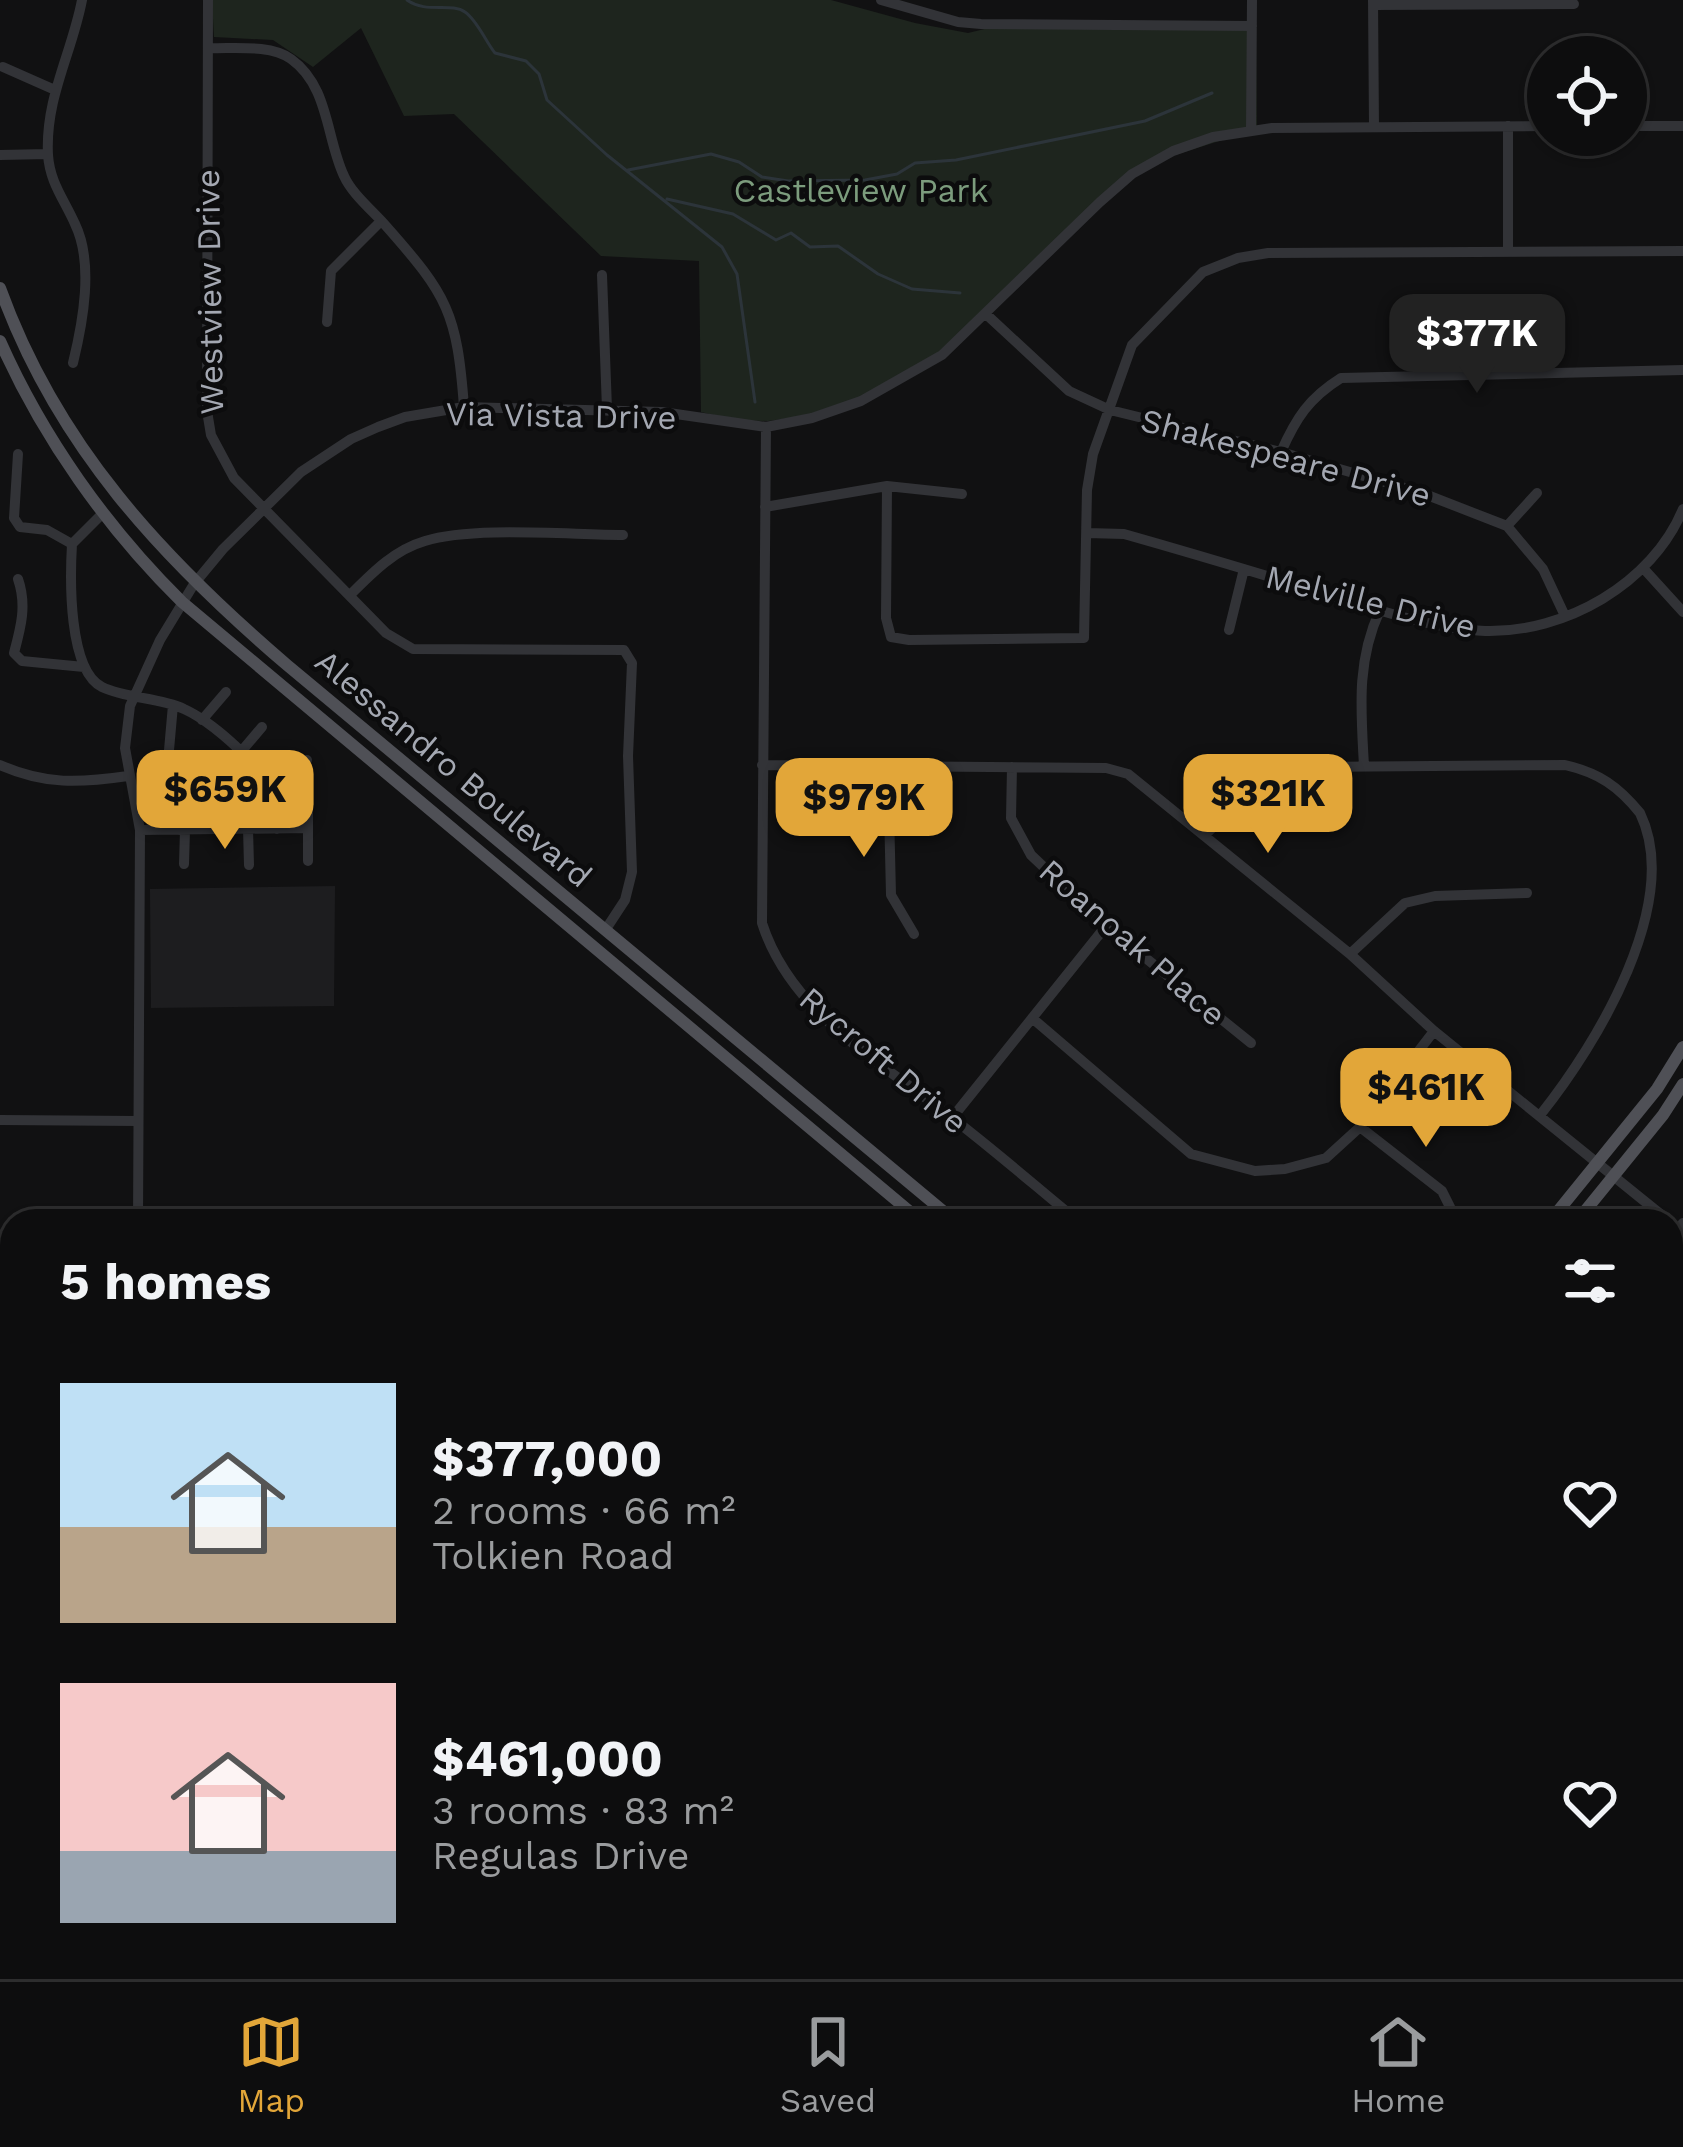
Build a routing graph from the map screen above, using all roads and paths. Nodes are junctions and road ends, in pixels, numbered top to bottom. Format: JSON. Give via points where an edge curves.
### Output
{"nodes":[{"id":1,"x":82,"y":0,"type":"edge"},
{"id":2,"x":208,"y":0,"type":"edge"},
{"id":3,"x":881,"y":0,"type":"edge"},
{"id":4,"x":1252,"y":0,"type":"edge"},
{"id":5,"x":1374,"y":3,"type":"edge"},
{"id":6,"x":1574,"y":4,"type":"dead end"},
{"id":7,"x":1252,"y":26,"type":"junction"},
{"id":8,"x":208,"y":49,"type":"junction"},
{"id":9,"x":3,"y":67,"type":"edge"},
{"id":10,"x":55,"y":90,"type":"junction"},
{"id":11,"x":1508,"y":126,"type":"junction"},
{"id":12,"x":1527,"y":126,"type":"edge"},
{"id":13,"x":1647,"y":126,"type":"edge"},
{"id":14,"x":1683,"y":126,"type":"edge"},
{"id":15,"x":1374,"y":127,"type":"junction"},
{"id":16,"x":1251,"y":130,"type":"junction"},
{"id":17,"x":0,"y":154,"type":"edge"},
{"id":18,"x":48,"y":154,"type":"junction"},
{"id":19,"x":381,"y":221,"type":"junction"},
{"id":20,"x":1683,"y":251,"type":"edge"},
{"id":21,"x":1508,"y":252,"type":"junction"},
{"id":22,"x":602,"y":275,"type":"dead end"},
{"id":23,"x":0,"y":288,"type":"edge"},
{"id":24,"x":987,"y":315,"type":"junction"},
{"id":25,"x":327,"y":322,"type":"dead end"},
{"id":26,"x":0,"y":341,"type":"edge"},
{"id":27,"x":73,"y":363,"type":"dead end"},
{"id":28,"x":1683,"y":370,"type":"edge"},
{"id":29,"x":464,"y":407,"type":"junction"},
{"id":30,"x":607,"y":409,"type":"junction"},
{"id":31,"x":1110,"y":410,"type":"junction"},
{"id":32,"x":766,"y":427,"type":"junction"},
{"id":33,"x":1282,"y":452,"type":"junction"},
{"id":34,"x":18,"y":454,"type":"dead end"},
{"id":35,"x":887,"y":486,"type":"junction"},
{"id":36,"x":1537,"y":493,"type":"dead end"},
{"id":37,"x":962,"y":494,"type":"dead end"},
{"id":38,"x":765,"y":507,"type":"junction"},
{"id":39,"x":262,"y":509,"type":"junction"},
{"id":40,"x":1683,"y":509,"type":"edge"},
{"id":41,"x":103,"y":513,"type":"junction"},
{"id":42,"x":1507,"y":526,"type":"junction"},
{"id":43,"x":1087,"y":533,"type":"junction"},
{"id":44,"x":623,"y":535,"type":"dead end"},
{"id":45,"x":73,"y":544,"type":"junction"},
{"id":46,"x":1244,"y":569,"type":"junction"},
{"id":47,"x":1644,"y":569,"type":"junction"},
{"id":48,"x":18,"y":579,"type":"dead end"},
{"id":49,"x":194,"y":584,"type":"junction"},
{"id":50,"x":350,"y":595,"type":"junction"},
{"id":51,"x":182,"y":602,"type":"junction"},
{"id":52,"x":1380,"y":610,"type":"junction"},
{"id":53,"x":1683,"y":612,"type":"edge"},
{"id":54,"x":1565,"y":616,"type":"junction"},
{"id":55,"x":1229,"y":630,"type":"dead end"},
{"id":56,"x":84,"y":667,"type":"junction"},
{"id":57,"x":226,"y":692,"type":"dead end"},
{"id":58,"x":135,"y":696,"type":"junction"},
{"id":59,"x":173,"y":705,"type":"junction"},
{"id":60,"x":202,"y":720,"type":"junction"},
{"id":61,"x":262,"y":727,"type":"dead end"},
{"id":62,"x":169,"y":750,"type":"dead end"},
{"id":63,"x":240,"y":753,"type":"junction"},
{"id":64,"x":307,"y":760,"type":"dead end"},
{"id":65,"x":0,"y":765,"type":"edge"},
{"id":66,"x":762,"y":765,"type":"junction"},
{"id":67,"x":1012,"y":766,"type":"junction"},
{"id":68,"x":1364,"y":766,"type":"junction"},
{"id":69,"x":888,"y":767,"type":"junction"},
{"id":70,"x":128,"y":776,"type":"junction"},
{"id":71,"x":275,"y":790,"type":"junction"},
{"id":72,"x":181,"y":794,"type":"dead end"},
{"id":73,"x":236,"y":795,"type":"dead end"},
{"id":74,"x":308,"y":803,"type":"dead end"},
{"id":75,"x":308,"y":828,"type":"junction"},
{"id":76,"x":242,"y":829,"type":"junction"},
{"id":77,"x":277,"y":829,"type":"junction"},
{"id":78,"x":140,"y":830,"type":"junction"},
{"id":79,"x":183,"y":830,"type":"junction"},
{"id":80,"x":1205,"y":835,"type":"junction"},
{"id":81,"x":308,"y":861,"type":"dead end"},
{"id":82,"x":184,"y":864,"type":"dead end"},
{"id":83,"x":249,"y":865,"type":"dead end"},
{"id":84,"x":1527,"y":893,"type":"dead end"},
{"id":85,"x":1106,"y":926,"type":"junction"},
{"id":86,"x":606,"y":929,"type":"junction"},
{"id":87,"x":914,"y":934,"type":"dead end"},
{"id":88,"x":1350,"y":954,"type":"junction"},
{"id":89,"x":1032,"y":1018,"type":"junction"},
{"id":90,"x":1435,"y":1031,"type":"junction"},
{"id":91,"x":1251,"y":1043,"type":"dead end"},
{"id":92,"x":1683,"y":1047,"type":"edge"},
{"id":93,"x":1683,"y":1084,"type":"edge"},
{"id":94,"x":1540,"y":1114,"type":"junction"},
{"id":95,"x":952,"y":1118,"type":"junction"},
{"id":96,"x":0,"y":1120,"type":"edge"},
{"id":97,"x":138,"y":1121,"type":"junction"},
{"id":98,"x":1360,"y":1127,"type":"junction"},
{"id":99,"x":1598,"y":1160,"type":"junction"},
{"id":100,"x":1616,"y":1175,"type":"junction"},
{"id":101,"x":138,"y":1209,"type":"edge"},
{"id":102,"x":907,"y":1209,"type":"edge"},
{"id":103,"x":941,"y":1209,"type":"edge"},
{"id":104,"x":1063,"y":1209,"type":"edge"},
{"id":105,"x":1449,"y":1209,"type":"edge"},
{"id":106,"x":1559,"y":1209,"type":"edge"},
{"id":107,"x":1587,"y":1209,"type":"edge"},
{"id":108,"x":1657,"y":1209,"type":"edge"}],
"edges":[{"from":1,"to":10,"type":"street"},
{"from":2,"to":8,"type":"street","name":"Westview Drive"},
{"from":3,"to":7,"type":"street","via":[[981,25]]},
{"from":4,"to":7,"type":"street"},
{"from":5,"to":6,"type":"street"},
{"from":5,"to":15,"type":"street"},
{"from":7,"to":16,"type":"street"},
{"from":8,"to":19,"type":"street","via":[[290,58],[315,86],[345,181]]},
{"from":8,"to":39,"type":"street","name":"Westview Drive","via":[[206,411],[222,460]]},
{"from":9,"to":10,"type":"street"},
{"from":10,"to":18,"type":"street"},
{"from":11,"to":12,"type":"street","name":"Via Vista Drive"},
{"from":11,"to":15,"type":"street","name":"Via Vista Drive"},
{"from":11,"to":21,"type":"street"},
{"from":13,"to":14,"type":"street"},
{"from":15,"to":16,"type":"street","name":"Via Vista Drive"},
{"from":16,"to":24,"type":"street","name":"Via Vista Drive","via":[[1173,151],[1132,174]]},
{"from":17,"to":18,"type":"street"},
{"from":18,"to":27,"type":"street","via":[[82,250]]},
{"from":19,"to":25,"type":"street","via":[[331,271]]},
{"from":19,"to":29,"type":"street","via":[[446,302],[459,341]]},
{"from":20,"to":21,"type":"street"},
{"from":21,"to":31,"type":"street","via":[[1268,253],[1203,272],[1132,344]]},
{"from":22,"to":30,"type":"street"},
{"from":23,"to":49,"type":"main road","name":"Alessandro Boulevard","via":[[88,458]]},
{"from":24,"to":31,"type":"street","name":"Shakespeare Drive","via":[[1069,391]]},
{"from":24,"to":32,"type":"street","name":"Via Vista Drive","via":[[942,355],[861,401]]},
{"from":26,"to":41,"type":"main road","name":"Alessandro Boulevard","via":[[47,432]]},
{"from":28,"to":33,"type":"street","via":[[1341,378],[1298,415]]},
{"from":29,"to":30,"type":"street","name":"Via Vista Drive"},
{"from":29,"to":39,"type":"street","name":"Via Vista Drive","via":[[405,417],[350,439]]},
{"from":30,"to":32,"type":"street","name":"Via Vista Drive"},
{"from":31,"to":33,"type":"street","name":"Shakespeare Drive"},
{"from":31,"to":43,"type":"street","via":[[1093,454]]},
{"from":32,"to":38,"type":"street","name":"Rycroft Drive"},
{"from":33,"to":42,"type":"street","name":"Shakespeare Drive"},
{"from":34,"to":45,"type":"street","via":[[14,518]]},
{"from":35,"to":37,"type":"street"},
{"from":35,"to":38,"type":"street"},
{"from":35,"to":43,"type":"street","via":[[891,637],[1084,638]]},
{"from":36,"to":42,"type":"street"},
{"from":38,"to":66,"type":"street","name":"Rycroft Drive"},
{"from":39,"to":49,"type":"street","name":"Via Vista Drive"},
{"from":39,"to":50,"type":"street","name":"Westview Drive"},
{"from":40,"to":47,"type":"street","name":"Melville Drive"},
{"from":41,"to":45,"type":"street"},
{"from":41,"to":51,"type":"main road","name":"Alessandro Boulevard"},
{"from":42,"to":54,"type":"street","name":"Shakespeare Drive","via":[[1543,569]]},
{"from":43,"to":46,"type":"street","name":"Melville Drive","via":[[1124,534]]},
{"from":44,"to":50,"type":"street","via":[[424,541],[386,560]]},
{"from":45,"to":56,"type":"street","via":[[70,586]]},
{"from":46,"to":52,"type":"street","name":"Melville Drive"},
{"from":46,"to":55,"type":"street"},
{"from":47,"to":53,"type":"street"},
{"from":47,"to":54,"type":"street","name":"Melville Drive"},
{"from":48,"to":56,"type":"street","via":[[22,623],[14,653],[22,662]]},
{"from":49,"to":51,"type":"street","name":"Via Vista Drive"},
{"from":49,"to":86,"type":"main road","name":"Alessandro Boulevard"},
{"from":50,"to":86,"type":"street","name":"Westview Drive","via":[[413,650],[624,650],[632,663],[632,872]]},
{"from":51,"to":58,"type":"street","name":"Via Vista Drive"},
{"from":51,"to":102,"type":"main road","name":"Alessandro Boulevard"},
{"from":52,"to":54,"type":"street","name":"Melville Drive","via":[[1488,631]]},
{"from":52,"to":68,"type":"street","via":[[1359,682]]},
{"from":56,"to":58,"type":"street","via":[[98,685]]},
{"from":57,"to":60,"type":"street"},
{"from":58,"to":59,"type":"street"},
{"from":58,"to":70,"type":"street","name":"Via Vista Drive","via":[[126,729]]},
{"from":59,"to":60,"type":"street"},
{"from":59,"to":62,"type":"street"},
{"from":60,"to":63,"type":"street"},
{"from":61,"to":63,"type":"street"},
{"from":63,"to":71,"type":"street"},
{"from":64,"to":71,"type":"street"},
{"from":65,"to":70,"type":"street","via":[[49,782]]},
{"from":66,"to":69,"type":"street"},
{"from":66,"to":95,"type":"street","name":"Rycroft Drive","via":[[762,923],[772,956],[818,1011]]},
{"from":67,"to":69,"type":"street"},
{"from":67,"to":80,"type":"street","via":[[1128,775]]},
{"from":67,"to":85,"type":"street","name":"Roanoak Place","via":[[1011,818],[1031,855]]},
{"from":68,"to":80,"type":"street","via":[[1282,775],[1251,791]]},
{"from":68,"to":94,"type":"street","via":[[1565,765],[1597,772],[1652,831],[1664,876],[1655,925],[1619,1003]]},
{"from":69,"to":87,"type":"street","via":[[891,895]]},
{"from":70,"to":78,"type":"street","name":"Via Vista Drive"},
{"from":71,"to":77,"type":"street"},
{"from":72,"to":79,"type":"street"},
{"from":73,"to":76,"type":"street"},
{"from":74,"to":75,"type":"street"},
{"from":75,"to":77,"type":"street"},
{"from":75,"to":81,"type":"street"},
{"from":76,"to":77,"type":"street"},
{"from":76,"to":79,"type":"street"},
{"from":76,"to":83,"type":"street"},
{"from":78,"to":79,"type":"street"},
{"from":78,"to":97,"type":"street","name":"Via Vista Drive"},
{"from":79,"to":82,"type":"street"},
{"from":80,"to":88,"type":"street"},
{"from":84,"to":88,"type":"street","via":[[1405,903]]},
{"from":85,"to":89,"type":"street"},
{"from":85,"to":91,"type":"street","name":"Roanoak Place"},
{"from":86,"to":103,"type":"main road","name":"Alessandro Boulevard"},
{"from":88,"to":90,"type":"street"},
{"from":89,"to":95,"type":"street"},
{"from":89,"to":98,"type":"street","via":[[1190,1154],[1255,1171],[1285,1169],[1326,1158]]},
{"from":90,"to":94,"type":"street"},
{"from":90,"to":98,"type":"street"},
{"from":92,"to":99,"type":"main road"},
{"from":93,"to":100,"type":"main road"},
{"from":94,"to":99,"type":"street"},
{"from":95,"to":104,"type":"street","name":"Rycroft Drive"},
{"from":96,"to":97,"type":"street"},
{"from":97,"to":101,"type":"street","name":"Via Vista Drive"},
{"from":98,"to":105,"type":"street","via":[[1442,1191]]},
{"from":99,"to":100,"type":"street"},
{"from":99,"to":106,"type":"main road"},
{"from":100,"to":107,"type":"main road"},
{"from":100,"to":108,"type":"street"}]}
